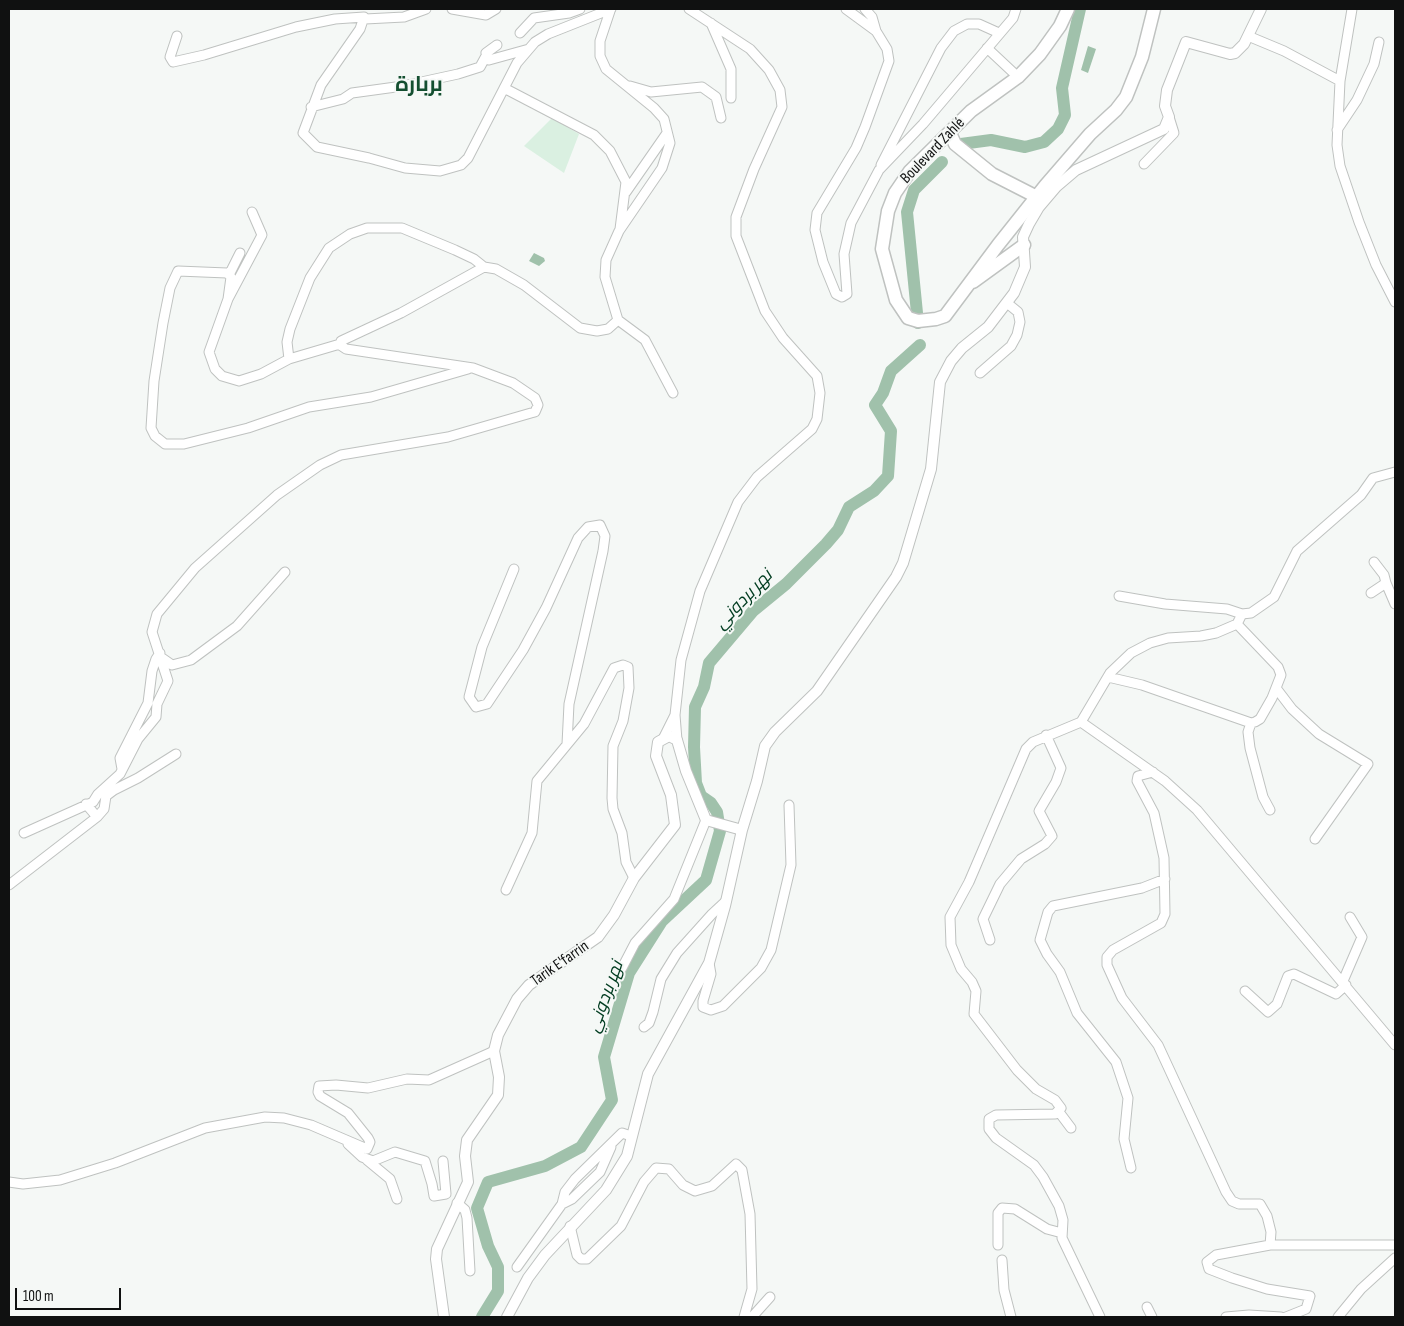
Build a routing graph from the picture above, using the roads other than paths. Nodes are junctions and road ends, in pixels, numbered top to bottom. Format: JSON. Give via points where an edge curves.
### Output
{"nodes":[{"id":1,"x":426,"y":9,"type":"edge"},
{"id":2,"x":452,"y":9,"type":"edge"},
{"id":3,"x":496,"y":9,"type":"edge"},
{"id":4,"x":580,"y":9,"type":"edge"},
{"id":5,"x":689,"y":9,"type":"edge"},
{"id":6,"x":846,"y":9,"type":"edge"},
{"id":7,"x":865,"y":9,"type":"edge"},
{"id":8,"x":1016,"y":9,"type":"edge"},
{"id":9,"x":1068,"y":9,"type":"edge"},
{"id":10,"x":1154,"y":9,"type":"edge"},
{"id":11,"x":1162,"y":9,"type":"edge"},
{"id":12,"x":1261,"y":9,"type":"edge"},
{"id":13,"x":1351,"y":9,"type":"edge"},
{"id":14,"x":611,"y":10,"type":"edge"},
{"id":15,"x":362,"y":15,"type":"edge"},
{"id":16,"x":711,"y":23,"type":"junction"},
{"id":17,"x":1150,"y":30,"type":"junction"},
{"id":18,"x":876,"y":31,"type":"junction"},
{"id":19,"x":520,"y":33,"type":"dead end"},
{"id":20,"x":999,"y":33,"type":"junction"},
{"id":21,"x":177,"y":36,"type":"dead end"},
{"id":22,"x":1248,"y":36,"type":"junction"},
{"id":23,"x":1379,"y":42,"type":"dead end"},
{"id":24,"x":497,"y":46,"type":"dead end"},
{"id":25,"x":987,"y":48,"type":"junction"},
{"id":26,"x":529,"y":49,"type":"junction"},
{"id":27,"x":486,"y":56,"type":"junction"},
{"id":28,"x":1018,"y":76,"type":"junction"},
{"id":29,"x":1340,"y":81,"type":"junction"},
{"id":30,"x":623,"y":83,"type":"junction"},
{"id":31,"x":504,"y":88,"type":"junction"},
{"id":32,"x":731,"y":98,"type":"dead end"},
{"id":33,"x":311,"y":107,"type":"junction"},
{"id":34,"x":1169,"y":117,"type":"junction"},
{"id":35,"x":721,"y":118,"type":"dead end"},
{"id":36,"x":1337,"y":130,"type":"junction"},
{"id":37,"x":950,"y":132,"type":"junction"},
{"id":38,"x":667,"y":133,"type":"junction"},
{"id":39,"x":1144,"y":164,"type":"dead end"},
{"id":40,"x":879,"y":170,"type":"junction"},
{"id":41,"x":626,"y":193,"type":"junction"},
{"id":42,"x":1040,"y":199,"type":"junction"},
{"id":43,"x":252,"y":212,"type":"dead end"},
{"id":44,"x":619,"y":232,"type":"junction"},
{"id":45,"x":1024,"y":245,"type":"junction"},
{"id":46,"x":240,"y":252,"type":"dead end"},
{"id":47,"x":484,"y":267,"type":"junction"},
{"id":48,"x":229,"y":275,"type":"junction"},
{"id":49,"x":966,"y":286,"type":"junction"},
{"id":50,"x":228,"y":299,"type":"junction"},
{"id":51,"x":1007,"y":302,"type":"junction"},
{"id":52,"x":1395,"y":302,"type":"edge"},
{"id":53,"x":618,"y":320,"type":"junction"},
{"id":54,"x":340,"y":344,"type":"junction"},
{"id":55,"x":289,"y":359,"type":"junction"},
{"id":56,"x":473,"y":368,"type":"junction"},
{"id":57,"x":980,"y":373,"type":"dead end"},
{"id":58,"x":674,"y":393,"type":"dead end"},
{"id":59,"x":1395,"y":472,"type":"edge"},
{"id":60,"x":1374,"y":562,"type":"dead end"},
{"id":61,"x":514,"y":569,"type":"dead end"},
{"id":62,"x":285,"y":572,"type":"dead end"},
{"id":63,"x":1386,"y":584,"type":"junction"},
{"id":64,"x":1371,"y":593,"type":"dead end"},
{"id":65,"x":1119,"y":596,"type":"dead end"},
{"id":66,"x":1395,"y":604,"type":"edge"},
{"id":67,"x":1242,"y":614,"type":"junction"},
{"id":68,"x":1237,"y":624,"type":"junction"},
{"id":69,"x":161,"y":655,"type":"junction"},
{"id":70,"x":1108,"y":677,"type":"junction"},
{"id":71,"x":1276,"y":688,"type":"junction"},
{"id":72,"x":675,"y":715,"type":"junction"},
{"id":73,"x":1081,"y":722,"type":"junction"},
{"id":74,"x":1251,"y":723,"type":"junction"},
{"id":75,"x":1046,"y":735,"type":"junction"},
{"id":76,"x":664,"y":738,"type":"junction"},
{"id":77,"x":677,"y":740,"type":"junction"},
{"id":78,"x":566,"y":744,"type":"junction"},
{"id":79,"x":176,"y":754,"type":"dead end"},
{"id":80,"x":122,"y":769,"type":"junction"},
{"id":81,"x":1152,"y":772,"type":"junction"},
{"id":82,"x":86,"y":804,"type":"junction"},
{"id":83,"x":789,"y":805,"type":"dead end"},
{"id":84,"x":1270,"y":810,"type":"dead end"},
{"id":85,"x":97,"y":818,"type":"junction"},
{"id":86,"x":710,"y":822,"type":"junction"},
{"id":87,"x":742,"y":830,"type":"junction"},
{"id":88,"x":24,"y":833,"type":"dead end"},
{"id":89,"x":1315,"y":839,"type":"dead end"},
{"id":90,"x":634,"y":878,"type":"junction"},
{"id":91,"x":1165,"y":880,"type":"junction"},
{"id":92,"x":9,"y":885,"type":"edge"},
{"id":93,"x":506,"y":890,"type":"dead end"},
{"id":94,"x":726,"y":901,"type":"junction"},
{"id":95,"x":1350,"y":917,"type":"dead end"},
{"id":96,"x":990,"y":940,"type":"dead end"},
{"id":97,"x":710,"y":963,"type":"junction"},
{"id":98,"x":622,"y":968,"type":"dead end"},
{"id":99,"x":1345,"y":983,"type":"junction"},
{"id":100,"x":1245,"y":991,"type":"dead end"},
{"id":101,"x":644,"y":1027,"type":"dead end"},
{"id":102,"x":1395,"y":1045,"type":"edge"},
{"id":103,"x":494,"y":1051,"type":"junction"},
{"id":104,"x":1059,"y":1112,"type":"junction"},
{"id":105,"x":1071,"y":1128,"type":"dead end"},
{"id":106,"x":631,"y":1136,"type":"junction"},
{"id":107,"x":342,"y":1138,"type":"junction"},
{"id":108,"x":612,"y":1145,"type":"junction"},
{"id":109,"x":367,"y":1160,"type":"junction"},
{"id":110,"x":443,"y":1161,"type":"dead end"},
{"id":111,"x":1131,"y":1168,"type":"dead end"},
{"id":112,"x":9,"y":1182,"type":"edge"},
{"id":113,"x":396,"y":1199,"type":"dead end"},
{"id":114,"x":457,"y":1203,"type":"junction"},
{"id":115,"x":562,"y":1204,"type":"junction"},
{"id":116,"x":570,"y":1226,"type":"junction"},
{"id":117,"x":1062,"y":1233,"type":"junction"},
{"id":118,"x":998,"y":1245,"type":"dead end"},
{"id":119,"x":1270,"y":1245,"type":"junction"},
{"id":120,"x":1395,"y":1245,"type":"edge"},
{"id":121,"x":1395,"y":1258,"type":"edge"},
{"id":122,"x":1002,"y":1260,"type":"dead end"},
{"id":123,"x":517,"y":1267,"type":"dead end"},
{"id":124,"x":470,"y":1271,"type":"dead end"},
{"id":125,"x":770,"y":1297,"type":"dead end"},
{"id":126,"x":1147,"y":1307,"type":"dead end"},
{"id":127,"x":444,"y":1317,"type":"edge"},
{"id":128,"x":507,"y":1317,"type":"edge"},
{"id":129,"x":744,"y":1317,"type":"edge"},
{"id":130,"x":752,"y":1317,"type":"edge"},
{"id":131,"x":1011,"y":1317,"type":"edge"},
{"id":132,"x":1100,"y":1317,"type":"edge"},
{"id":133,"x":1152,"y":1317,"type":"edge"},
{"id":134,"x":1226,"y":1317,"type":"edge"},
{"id":135,"x":1281,"y":1317,"type":"edge"},
{"id":136,"x":1286,"y":1317,"type":"edge"},
{"id":137,"x":1338,"y":1317,"type":"edge"}],
"edges":[{"from":1,"to":15,"type":"street","via":[[404,17]]},
{"from":2,"to":3,"type":"street","via":[[486,15]]},
{"from":4,"to":19,"type":"street","via":[[534,18]]},
{"from":5,"to":16,"type":"street"},
{"from":6,"to":18,"type":"street"},
{"from":7,"to":18,"type":"street","via":[[872,17]]},
{"from":8,"to":20,"type":"street","via":[[1013,18]]},
{"from":9,"to":28,"type":"main road","name":"Boulevard Zahlé","via":[[1040,54]]},
{"from":10,"to":17,"type":"main road"},
{"from":11,"to":17,"type":"main road"},
{"from":12,"to":22,"type":"street"},
{"from":13,"to":29,"type":"street"},
{"from":14,"to":26,"type":"street","via":[[548,34]]},
{"from":14,"to":30,"type":"street","via":[[602,30],[600,56],[606,69]]},
{"from":15,"to":21,"type":"street","via":[[296,27],[176,62],[170,57]]},
{"from":15,"to":33,"type":"street"},
{"from":16,"to":32,"type":"street","via":[[731,69]]},
{"from":16,"to":72,"type":"street","via":[[750,49],[769,70],[780,90],[782,107],[736,218],[736,236],[765,312],[816,376],[820,393],[818,419],[812,429],[757,477],[738,502],[700,591],[681,660]]},
{"from":17,"to":42,"type":"main road","name":"Boulevard Zahlé","via":[[1122,103],[1090,134]]},
{"from":18,"to":40,"type":"street","via":[[887,49],[889,61],[856,148],[817,213],[815,230],[824,262],[836,294],[842,297],[847,294],[844,254],[852,223]]},
{"from":20,"to":25,"type":"street"},
{"from":20,"to":40,"type":"street","via":[[980,24],[967,24],[954,31]]},
{"from":22,"to":29,"type":"street"},
{"from":22,"to":34,"type":"street","via":[[1241,49],[1233,54],[1186,42],[1165,96]]},
{"from":23,"to":36,"type":"street","via":[[1374,64],[1357,100]]},
{"from":24,"to":27,"type":"street"},
{"from":25,"to":28,"type":"street"},
{"from":25,"to":40,"type":"street","via":[[910,139]]},
{"from":26,"to":27,"type":"street","via":[[492,60]]},
{"from":26,"to":31,"type":"street","via":[[517,63]]},
{"from":27,"to":33,"type":"street","via":[[480,67],[458,74],[352,93],[343,99]]},
{"from":28,"to":37,"type":"main road","name":"Boulevard Zahlé","via":[[971,111]]},
{"from":29,"to":36,"type":"street"},
{"from":30,"to":35,"type":"street","via":[[650,92],[702,87],[716,97]]},
{"from":30,"to":38,"type":"street","via":[[664,119]]},
{"from":31,"to":33,"type":"street","via":[[468,158],[461,165],[440,171],[405,168],[317,148],[303,134]]},
{"from":31,"to":41,"type":"street","via":[[594,135],[618,164],[626,182]]},
{"from":34,"to":39,"type":"street","via":[[1174,133]]},
{"from":34,"to":42,"type":"street","via":[[1161,132],[1083,166]]},
{"from":36,"to":52,"type":"street","via":[[1340,166],[1376,265]]},
{"from":37,"to":42,"type":"main road","via":[[955,144],[992,174]]},
{"from":37,"to":49,"type":"main road","name":"Boulevard Zahlé","via":[[898,186],[888,211],[882,249],[896,300],[908,318],[936,320],[945,316]]},
{"from":38,"to":41,"type":"street"},
{"from":38,"to":44,"type":"street","via":[[669,151],[662,168]]},
{"from":41,"to":44,"type":"street"},
{"from":42,"to":45,"type":"street","via":[[1025,233]]},
{"from":42,"to":49,"type":"main road","name":"Boulevard Zahlé"},
{"from":43,"to":50,"type":"street","via":[[262,235]]},
{"from":44,"to":53,"type":"street","via":[[604,269]]},
{"from":45,"to":49,"type":"main road"},
{"from":45,"to":51,"type":"street","via":[[1025,266]]},
{"from":46,"to":48,"type":"street"},
{"from":47,"to":53,"type":"street","via":[[496,269],[524,286],[580,328],[608,329]]},
{"from":47,"to":54,"type":"street"},
{"from":47,"to":55,"type":"street","via":[[474,259],[402,228],[367,228],[350,234],[330,248],[310,278],[290,328],[287,342]]},
{"from":48,"to":50,"type":"street"},
{"from":48,"to":56,"type":"street","via":[[180,270],[173,279],[154,381],[151,428],[155,436],[166,444],[206,439],[310,407],[371,397]]},
{"from":50,"to":55,"type":"street","via":[[209,352],[215,369],[222,376],[239,381]]},
{"from":51,"to":57,"type":"street","via":[[1018,312],[1017,335],[1011,346]]},
{"from":51,"to":87,"type":"street","via":[[988,327],[951,361],[940,382],[931,469],[904,563],[817,691],[765,746]]},
{"from":53,"to":58,"type":"street","via":[[645,340]]},
{"from":54,"to":55,"type":"street"},
{"from":54,"to":56,"type":"street","via":[[346,349]]},
{"from":56,"to":69,"type":"street","via":[[528,392],[538,405],[535,412],[448,437],[353,452],[314,468],[277,495],[195,568],[154,621],[152,632]]},
{"from":59,"to":67,"type":"street","via":[[1374,478],[1361,495],[1296,551],[1274,597]]},
{"from":60,"to":63,"type":"street","via":[[1384,575]]},
{"from":61,"to":78,"type":"street","via":[[480,656],[469,698],[476,707],[487,704],[523,650],[578,538],[588,527],[600,525],[604,536],[603,551],[569,704]]},
{"from":62,"to":69,"type":"street","via":[[237,626],[191,660],[172,665]]},
{"from":63,"to":64,"type":"street"},
{"from":63,"to":66,"type":"street"},
{"from":65,"to":67,"type":"street"},
{"from":67,"to":68,"type":"street"},
{"from":68,"to":70,"type":"street","via":[[1201,636],[1168,638],[1150,643],[1126,657]]},
{"from":68,"to":71,"type":"street","via":[[1278,668],[1281,675]]},
{"from":69,"to":80,"type":"street","via":[[152,671],[148,703],[120,758]]},
{"from":69,"to":80,"type":"street","via":[[168,681],[157,704],[156,717]]},
{"from":70,"to":73,"type":"street"},
{"from":70,"to":74,"type":"street","via":[[1177,696]]},
{"from":71,"to":74,"type":"street","via":[[1260,719]]},
{"from":71,"to":89,"type":"street","via":[[1292,709],[1320,734],[1368,764]]},
{"from":72,"to":76,"type":"street"},
{"from":72,"to":77,"type":"street"},
{"from":73,"to":75,"type":"street"},
{"from":73,"to":81,"type":"street"},
{"from":74,"to":84,"type":"street","via":[[1248,732],[1250,748]]},
{"from":75,"to":96,"type":"street","via":[[1061,768],[1039,811],[1052,836],[1021,859],[1000,884],[983,919]]},
{"from":75,"to":104,"type":"street","via":[[1026,749],[969,882],[950,917],[949,931],[957,960],[974,986],[974,1014],[1017,1070],[1059,1105]]},
{"from":76,"to":77,"type":"street","via":[[671,736]]},
{"from":76,"to":90,"type":"street","name":"Tarik E'farrin","via":[[656,744],[656,756],[671,795],[675,825]]},
{"from":77,"to":86,"type":"street","via":[[686,771]]},
{"from":78,"to":90,"type":"street","via":[[584,724],[614,668],[628,667],[629,688],[613,746],[612,798],[626,862]]},
{"from":78,"to":93,"type":"street","via":[[537,781],[532,833]]},
{"from":79,"to":85,"type":"street","via":[[106,796],[104,809]]},
{"from":80,"to":82,"type":"street","via":[[93,802]]},
{"from":81,"to":91,"type":"street","via":[[1138,776],[1137,780],[1154,813],[1164,858]]},
{"from":81,"to":99,"type":"street","via":[[1204,817]]},
{"from":82,"to":85,"type":"street"},
{"from":82,"to":88,"type":"street"},
{"from":83,"to":97,"type":"street","via":[[791,865],[771,950],[761,968],[723,1006],[712,1010],[703,1007],[711,974]]},
{"from":85,"to":92,"type":"street"},
{"from":86,"to":87,"type":"street"},
{"from":86,"to":98,"type":"street","via":[[674,899],[635,943]]},
{"from":87,"to":94,"type":"street"},
{"from":90,"to":103,"type":"street","name":"Tarik E'farrin","via":[[598,937],[522,992],[500,1028]]},
{"from":91,"to":111,"type":"street","via":[[1142,888],[1053,906],[1048,912],[1040,940],[1060,972],[1077,1013],[1116,1062],[1128,1098],[1124,1139]]},
{"from":91,"to":119,"type":"street","via":[[1164,919],[1113,950],[1107,957],[1107,965],[1122,998],[1158,1045],[1229,1198],[1239,1204],[1260,1204],[1271,1232]]},
{"from":94,"to":97,"type":"street"},
{"from":94,"to":101,"type":"street","via":[[677,953],[660,979],[653,1012]]},
{"from":95,"to":99,"type":"street","via":[[1362,937]]},
{"from":97,"to":106,"type":"street","via":[[648,1074]]},
{"from":99,"to":100,"type":"street","via":[[1336,994],[1294,974],[1288,976],[1277,1004],[1268,1012]]},
{"from":99,"to":102,"type":"street"},
{"from":103,"to":107,"type":"street","via":[[429,1080],[407,1080],[368,1088],[321,1084],[320,1096],[348,1113],[368,1138],[370,1146],[364,1150]]},
{"from":103,"to":114,"type":"street","name":"Tarik E'farrin","via":[[498,1095],[467,1140],[468,1182]]},
{"from":104,"to":105,"type":"street"},
{"from":104,"to":117,"type":"street","via":[[1050,1115],[996,1115],[989,1118],[987,1125],[996,1138],[1029,1161],[1043,1177],[1059,1206]]},
{"from":106,"to":108,"type":"street","via":[[622,1133]]},
{"from":106,"to":116,"type":"street","via":[[627,1156],[606,1190]]},
{"from":107,"to":109,"type":"street"},
{"from":107,"to":112,"type":"street","via":[[284,1118],[244,1119],[205,1128],[115,1163],[60,1180],[23,1184]]},
{"from":108,"to":115,"type":"street","via":[[575,1179]]},
{"from":108,"to":115,"type":"street","via":[[600,1172],[572,1199]]},
{"from":109,"to":110,"type":"street","via":[[379,1161],[395,1152],[425,1161],[434,1196],[446,1194]]},
{"from":109,"to":113,"type":"street","via":[[390,1179]]},
{"from":114,"to":124,"type":"street","via":[[465,1210],[467,1218]]},
{"from":114,"to":127,"type":"street","name":"Tarik E'farrin","via":[[437,1249]]},
{"from":115,"to":123,"type":"street"},
{"from":116,"to":128,"type":"street","via":[[528,1278]]},
{"from":116,"to":129,"type":"street","via":[[577,1255],[581,1259],[587,1258],[621,1226],[644,1182],[656,1168],[669,1169],[683,1185],[695,1191],[712,1186],[736,1164],[742,1170],[750,1214],[752,1289]]},
{"from":117,"to":118,"type":"street","via":[[1047,1229],[1015,1208],[1002,1208],[998,1212]]},
{"from":117,"to":132,"type":"street"},
{"from":119,"to":120,"type":"street"},
{"from":119,"to":136,"type":"street","via":[[1216,1255],[1207,1262],[1209,1269],[1232,1278],[1268,1289],[1310,1296],[1306,1309]]},
{"from":121,"to":137,"type":"street","via":[[1361,1289]]},
{"from":122,"to":131,"type":"street","via":[[1004,1290]]},
{"from":125,"to":130,"type":"street"},
{"from":126,"to":133,"type":"street"},
{"from":134,"to":135,"type":"street"}]}
